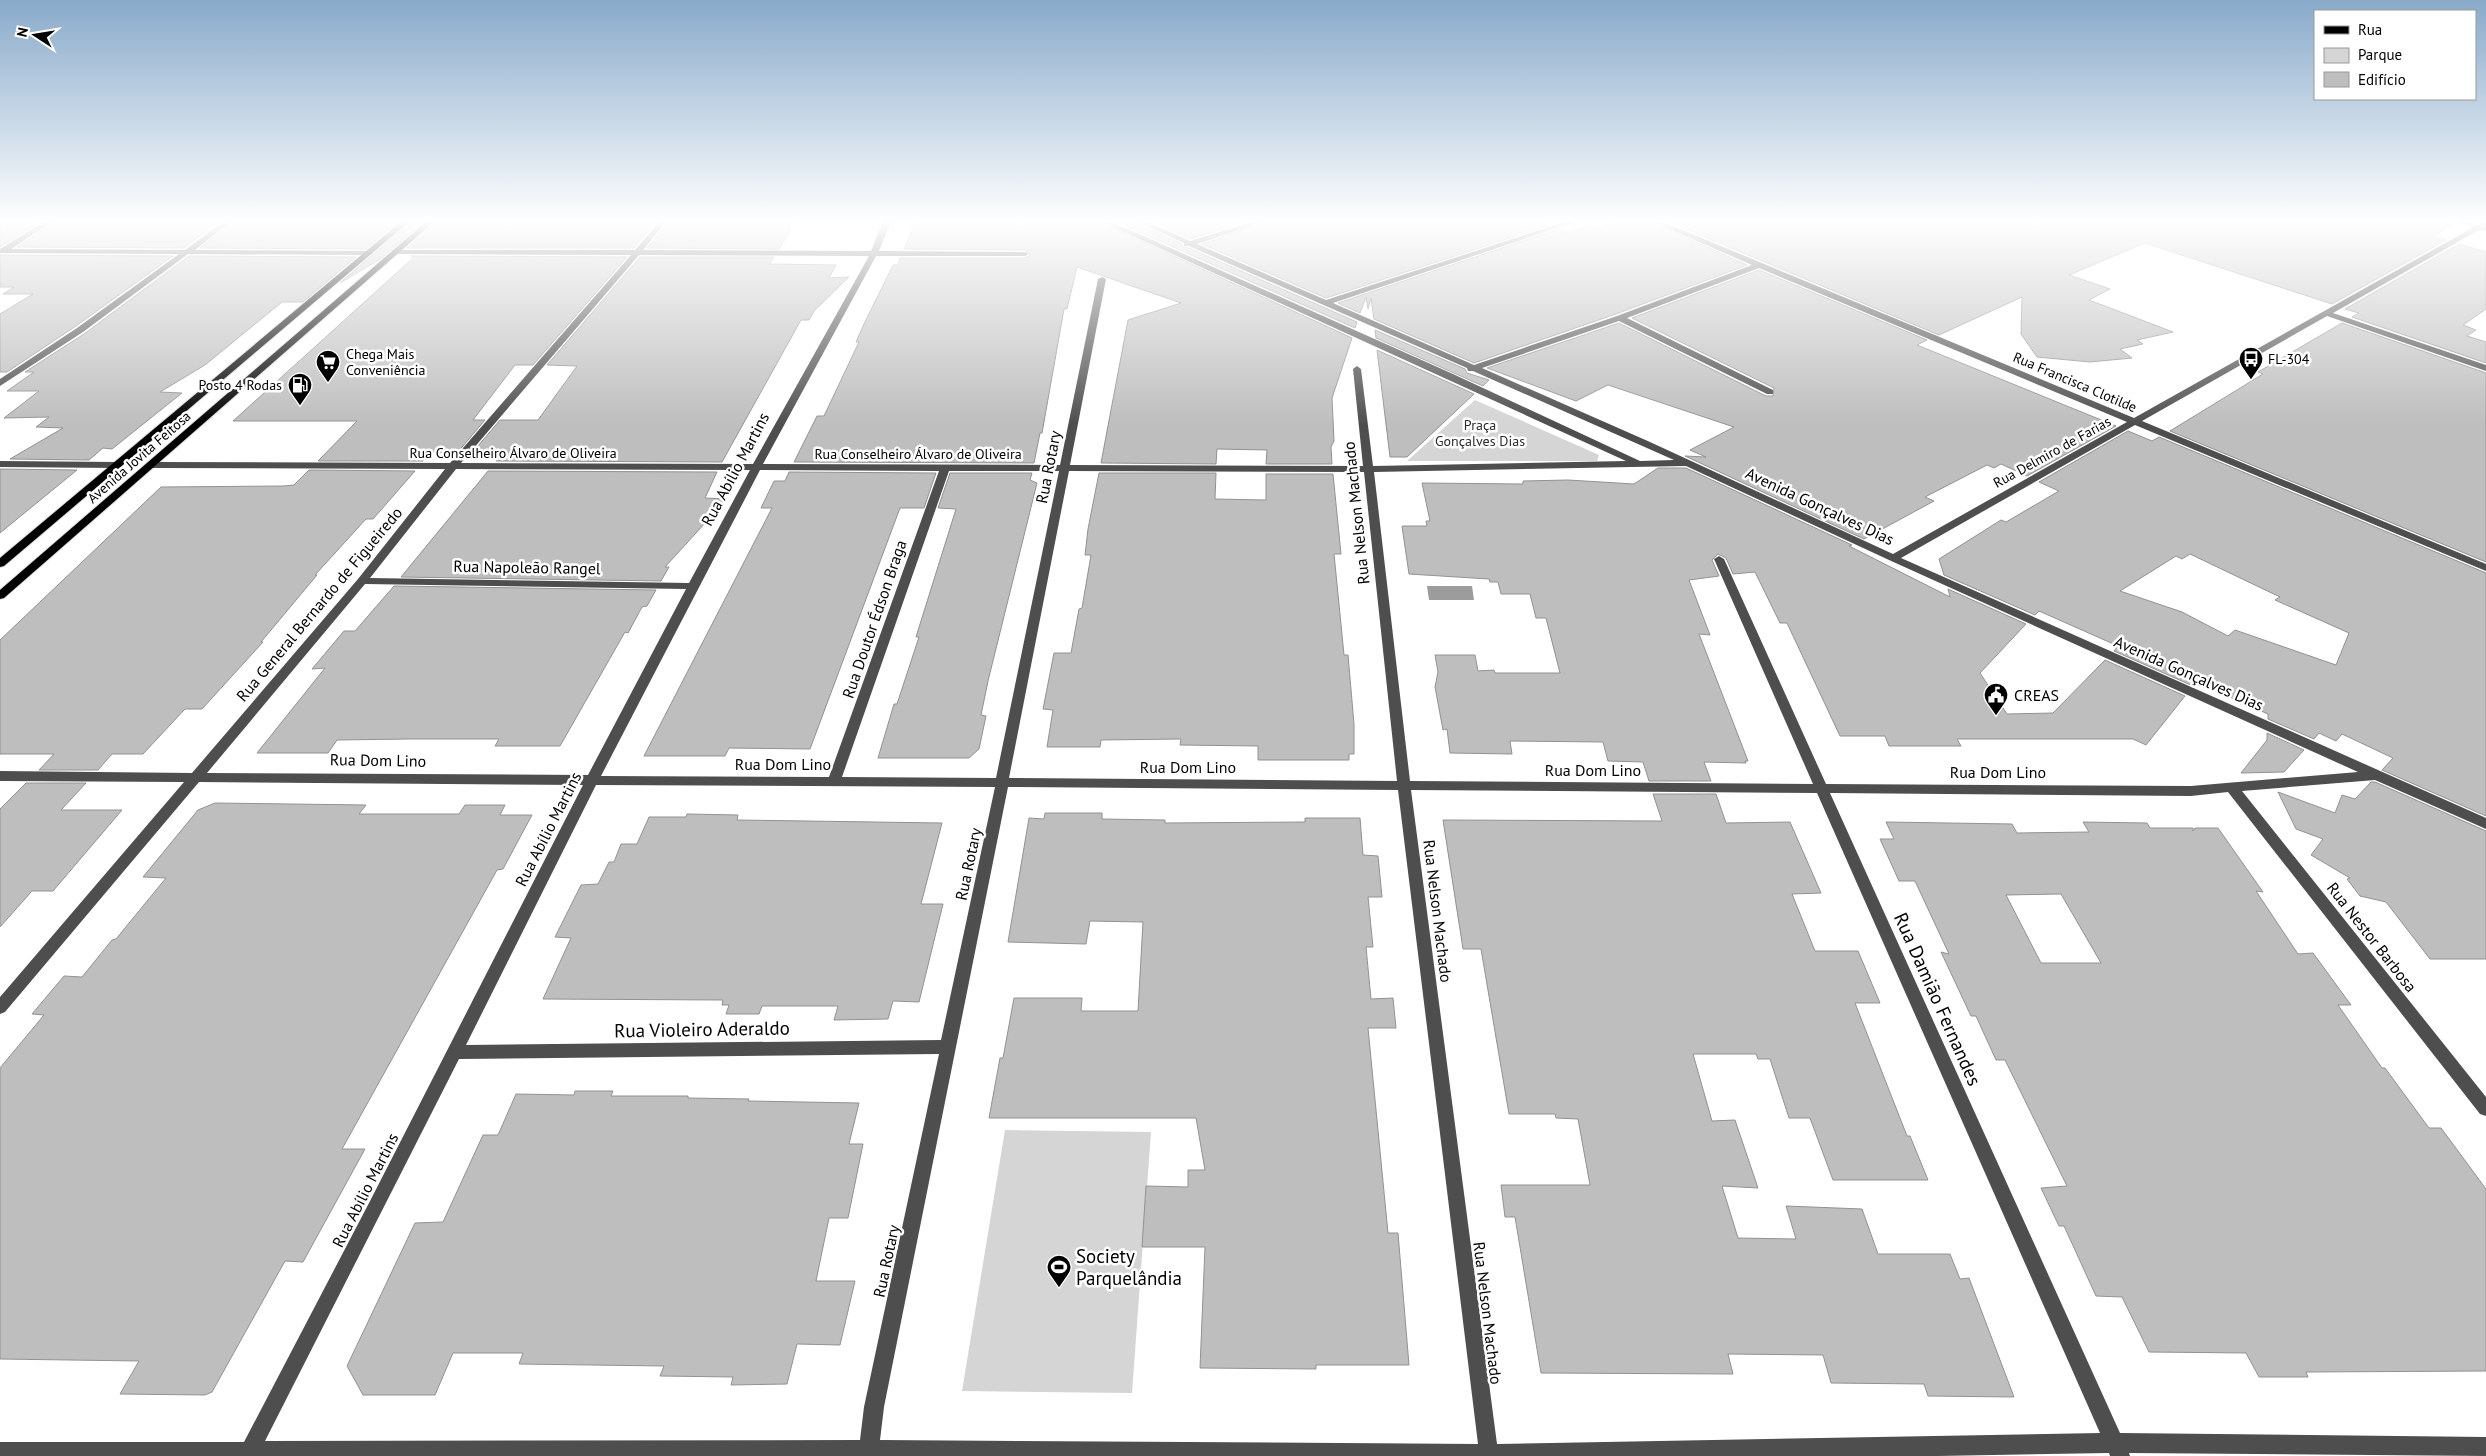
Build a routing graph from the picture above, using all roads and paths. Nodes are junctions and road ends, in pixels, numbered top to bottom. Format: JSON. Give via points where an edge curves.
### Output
{"nodes":[{"id":1,"x":135,"y":289,"type":"edge"},
{"id":2,"x":326,"y":289,"type":"edge"},
{"id":3,"x":354,"y":289,"type":"edge"},
{"id":4,"x":607,"y":289,"type":"edge"},
{"id":5,"x":854,"y":289,"type":"edge"},
{"id":6,"x":1100,"y":289,"type":"edge"},
{"id":7,"x":1254,"y":289,"type":"edge"},
{"id":8,"x":1294,"y":289,"type":"edge"},
{"id":9,"x":1369,"y":289,"type":"edge"},
{"id":10,"x":1696,"y":289,"type":"edge"},
{"id":11,"x":1816,"y":289,"type":"edge"},
{"id":12,"x":2369,"y":289,"type":"edge"},
{"id":13,"x":1326,"y":303,"type":"junction"},
{"id":14,"x":2325,"y":313,"type":"junction"},
{"id":15,"x":1620,"y":318,"type":"junction"},
{"id":16,"x":1473,"y":368,"type":"junction"},
{"id":17,"x":2486,"y":368,"type":"edge"},
{"id":18,"x":1357,"y":369,"type":"dead end"},
{"id":19,"x":1450,"y":376,"type":"junction"},
{"id":20,"x":0,"y":383,"type":"edge"},
{"id":21,"x":1770,"y":392,"type":"dead end"},
{"id":22,"x":2134,"y":422,"type":"junction"},
{"id":23,"x":1684,"y":463,"type":"junction"},
{"id":24,"x":0,"y":464,"type":"edge"},
{"id":25,"x":117,"y":464,"type":"junction"},
{"id":26,"x":1642,"y":464,"type":"junction"},
{"id":27,"x":152,"y":465,"type":"junction"},
{"id":28,"x":453,"y":467,"type":"junction"},
{"id":29,"x":945,"y":467,"type":"junction"},
{"id":30,"x":1066,"y":467,"type":"junction"},
{"id":31,"x":755,"y":468,"type":"junction"},
{"id":32,"x":1369,"y":469,"type":"junction"},
{"id":33,"x":1893,"y":558,"type":"junction"},
{"id":34,"x":1719,"y":559,"type":"dead end"},
{"id":35,"x":0,"y":564,"type":"edge"},
{"id":36,"x":2486,"y":568,"type":"edge"},
{"id":37,"x":362,"y":580,"type":"junction"},
{"id":38,"x":692,"y":586,"type":"junction"},
{"id":39,"x":0,"y":596,"type":"edge"},
{"id":40,"x":2376,"y":775,"type":"junction"},
{"id":41,"x":0,"y":776,"type":"edge"},
{"id":42,"x":195,"y":776,"type":"junction"},
{"id":43,"x":592,"y":780,"type":"junction"},
{"id":44,"x":834,"y":782,"type":"junction"},
{"id":45,"x":1002,"y":783,"type":"junction"},
{"id":46,"x":1404,"y":787,"type":"junction"},
{"id":47,"x":2231,"y":787,"type":"junction"},
{"id":48,"x":1821,"y":788,"type":"junction"},
{"id":49,"x":2486,"y":824,"type":"edge"},
{"id":50,"x":0,"y":1008,"type":"edge"},
{"id":51,"x":948,"y":1047,"type":"junction"},
{"id":52,"x":456,"y":1052,"type":"junction"},
{"id":53,"x":2486,"y":1109,"type":"edge"},
{"id":54,"x":2486,"y":1447,"type":"edge"},
{"id":55,"x":2118,"y":1450,"type":"edge"},
{"id":56,"x":0,"y":1452,"type":"edge"},
{"id":57,"x":868,"y":1453,"type":"edge"},
{"id":58,"x":248,"y":1454,"type":"edge"},
{"id":59,"x":1488,"y":1455,"type":"edge"}],
"edges":[{"from":1,"to":20,"type":"street"},
{"from":2,"to":25,"type":"main road","name":"Avenida Jovita Feitosa"},
{"from":3,"to":27,"type":"main road","name":"Avenida Jovita Feitosa"},
{"from":4,"to":28,"type":"street","name":"Rua General Bernardo de Figueiredo"},
{"from":5,"to":31,"type":"street","name":"Rua Abílio Martins"},
{"from":6,"to":30,"type":"street","name":"Rua Rotary"},
{"from":7,"to":19,"type":"street"},
{"from":8,"to":13,"type":"street","name":"Avenida Gonçalves Dias"},
{"from":9,"to":13,"type":"street"},
{"from":10,"to":15,"type":"street"},
{"from":11,"to":22,"type":"street","name":"Rua Francisca Clotilde"},
{"from":12,"to":14,"type":"street","name":"Rua Delmiro de Farias"},
{"from":13,"to":16,"type":"street","name":"Avenida Gonçalves Dias"},
{"from":14,"to":17,"type":"street"},
{"from":14,"to":22,"type":"street","name":"Rua Delmiro de Farias"},
{"from":15,"to":16,"type":"street"},
{"from":15,"to":21,"type":"street"},
{"from":16,"to":19,"type":"street"},
{"from":16,"to":23,"type":"street","name":"Avenida Gonçalves Dias"},
{"from":18,"to":32,"type":"street","name":"Rua Nelson Machado"},
{"from":19,"to":26,"type":"street"},
{"from":22,"to":33,"type":"street","name":"Rua Delmiro de Farias"},
{"from":22,"to":36,"type":"street","name":"Rua Francisca Clotilde"},
{"from":23,"to":26,"type":"street","name":"Rua Conselheiro Álvaro de Oliveira"},
{"from":23,"to":33,"type":"street","name":"Avenida Gonçalves Dias"},
{"from":24,"to":25,"type":"street"},
{"from":25,"to":35,"type":"main road","name":"Avenida Jovita Feitosa"},
{"from":26,"to":32,"type":"street","name":"Rua Conselheiro Álvaro de Oliveira"},
{"from":27,"to":28,"type":"street","name":"Rua Conselheiro Álvaro de Oliveira"},
{"from":27,"to":39,"type":"main road","name":"Avenida Jovita Feitosa"},
{"from":28,"to":31,"type":"street","name":"Rua Conselheiro Álvaro de Oliveira"},
{"from":28,"to":37,"type":"street","name":"Rua General Bernardo de Figueiredo"},
{"from":29,"to":30,"type":"street","name":"Rua Conselheiro Álvaro de Oliveira"},
{"from":29,"to":31,"type":"street","name":"Rua Conselheiro Álvaro de Oliveira"},
{"from":29,"to":44,"type":"street","name":"Rua Doutor Édson Braga"},
{"from":30,"to":32,"type":"street","name":"Rua Conselheiro Álvaro de Oliveira"},
{"from":30,"to":45,"type":"street","name":"Rua Rotary"},
{"from":31,"to":38,"type":"street","name":"Rua Abílio Martins"},
{"from":32,"to":46,"type":"street","name":"Rua Nelson Machado"},
{"from":33,"to":40,"type":"street","name":"Avenida Gonçalves Dias"},
{"from":34,"to":48,"type":"street","name":"Rua Damião Fernandes"},
{"from":37,"to":38,"type":"street","name":"Rua Napoleão Rangel"},
{"from":37,"to":42,"type":"street","name":"Rua General Bernardo de Figueiredo"},
{"from":38,"to":43,"type":"street","name":"Rua Abílio Martins"},
{"from":40,"to":47,"type":"street","name":"Rua Dom Lino"},
{"from":40,"to":49,"type":"street","name":"Avenida Gonçalves Dias"},
{"from":41,"to":42,"type":"street","name":"Rua Dom Lino"},
{"from":42,"to":43,"type":"street","name":"Rua Dom Lino"},
{"from":42,"to":50,"type":"street","name":"Rua General Bernardo de Figueiredo"},
{"from":43,"to":44,"type":"street","name":"Rua Dom Lino"},
{"from":43,"to":52,"type":"street","name":"Rua Abílio Martins"},
{"from":44,"to":45,"type":"street","name":"Rua Dom Lino"},
{"from":45,"to":46,"type":"street","name":"Rua Dom Lino"},
{"from":45,"to":51,"type":"street","name":"Rua Rotary"},
{"from":46,"to":48,"type":"street","name":"Rua Dom Lino"},
{"from":46,"to":59,"type":"street","name":"Rua Nelson Machado"},
{"from":47,"to":48,"type":"street","name":"Rua Dom Lino","via":[[2191,791]]},
{"from":47,"to":53,"type":"street","name":"Rua Nestor Barbosa"},
{"from":48,"to":55,"type":"street","name":"Rua Damião Fernandes"},
{"from":51,"to":52,"type":"street","name":"Rua Violeiro Aderaldo"},
{"from":51,"to":57,"type":"street","name":"Rua Rotary","via":[[874,1407]]},
{"from":52,"to":58,"type":"street","name":"Rua Abílio Martins"},
{"from":54,"to":55,"type":"street"},
{"from":55,"to":59,"type":"street"},
{"from":56,"to":58,"type":"street"},
{"from":57,"to":58,"type":"street"},
{"from":57,"to":59,"type":"street"}]}
